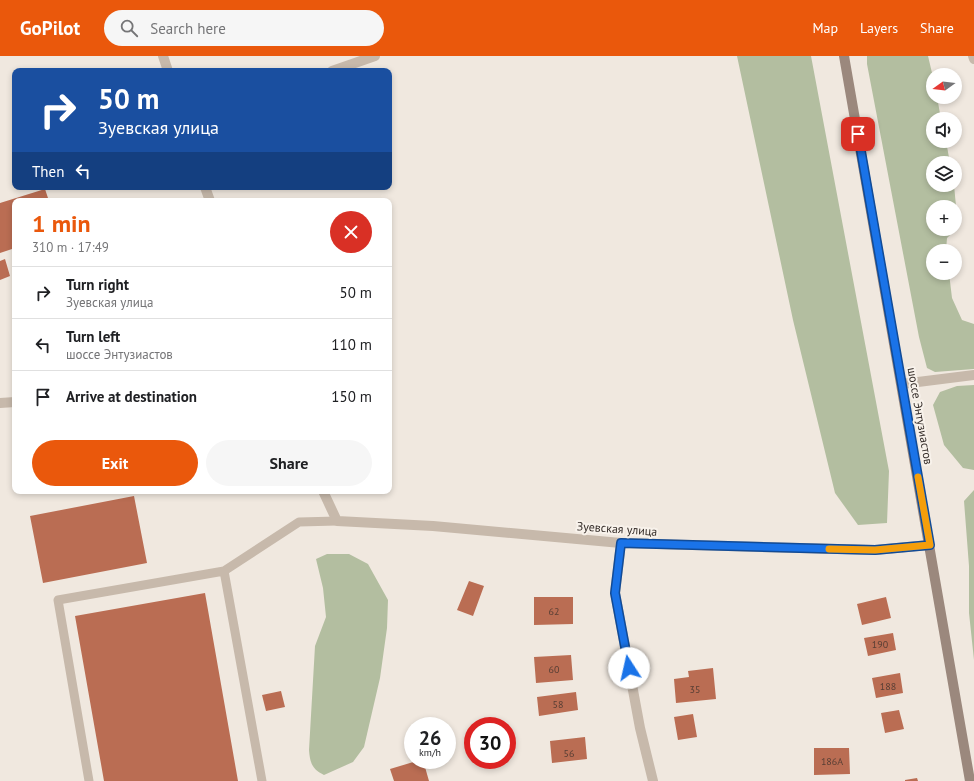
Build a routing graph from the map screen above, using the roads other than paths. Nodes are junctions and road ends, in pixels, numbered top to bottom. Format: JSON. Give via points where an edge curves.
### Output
{"nodes":[{"id":1,"x":163,"y":56,"type":"edge"},
{"id":2,"x":375,"y":56,"type":"edge"},
{"id":3,"x":844,"y":56,"type":"edge"},
{"id":4,"x":973,"y":56,"type":"edge"},
{"id":5,"x":974,"y":59,"type":"edge"},
{"id":6,"x":167,"y":68,"type":"edge"},
{"id":7,"x":341,"y":68,"type":"edge"},
{"id":8,"x":974,"y":375,"type":"edge"},
{"id":9,"x":902,"y":384,"type":"junction"},
{"id":10,"x":12,"y":402,"type":"edge"},
{"id":11,"x":0,"y":403,"type":"edge"},
{"id":12,"x":324,"y":494,"type":"edge"},
{"id":13,"x":337,"y":521,"type":"junction"},
{"id":14,"x":621,"y":543,"type":"junction"},
{"id":15,"x":930,"y":545,"type":"junction"},
{"id":16,"x":224,"y":571,"type":"junction"},
{"id":17,"x":89,"y":781,"type":"edge"},
{"id":18,"x":262,"y":781,"type":"edge"},
{"id":19,"x":653,"y":781,"type":"edge"},
{"id":20,"x":970,"y":781,"type":"edge"}],
"edges":[{"from":1,"to":6,"type":"street"},
{"from":2,"to":7,"type":"street"},
{"from":3,"to":9,"type":"main road","name":"шоссе Энтузиастов"},
{"from":4,"to":5,"type":"street"},
{"from":8,"to":9,"type":"street"},
{"from":9,"to":15,"type":"main road","name":"шоссе Энтузиастов"},
{"from":10,"to":11,"type":"street"},
{"from":12,"to":13,"type":"street"},
{"from":13,"to":14,"type":"street","name":"Зуевская улица","via":[[433,526]]},
{"from":13,"to":16,"type":"lane","via":[[299,522]]},
{"from":14,"to":15,"type":"street","name":"Зуевская улица","via":[[875,550]]},
{"from":14,"to":19,"type":"street","via":[[615,593],[640,728]]},
{"from":15,"to":20,"type":"main road","name":"шоссе Энтузиастов"},
{"from":16,"to":17,"type":"lane","via":[[58,600]]},
{"from":16,"to":18,"type":"lane"}]}
